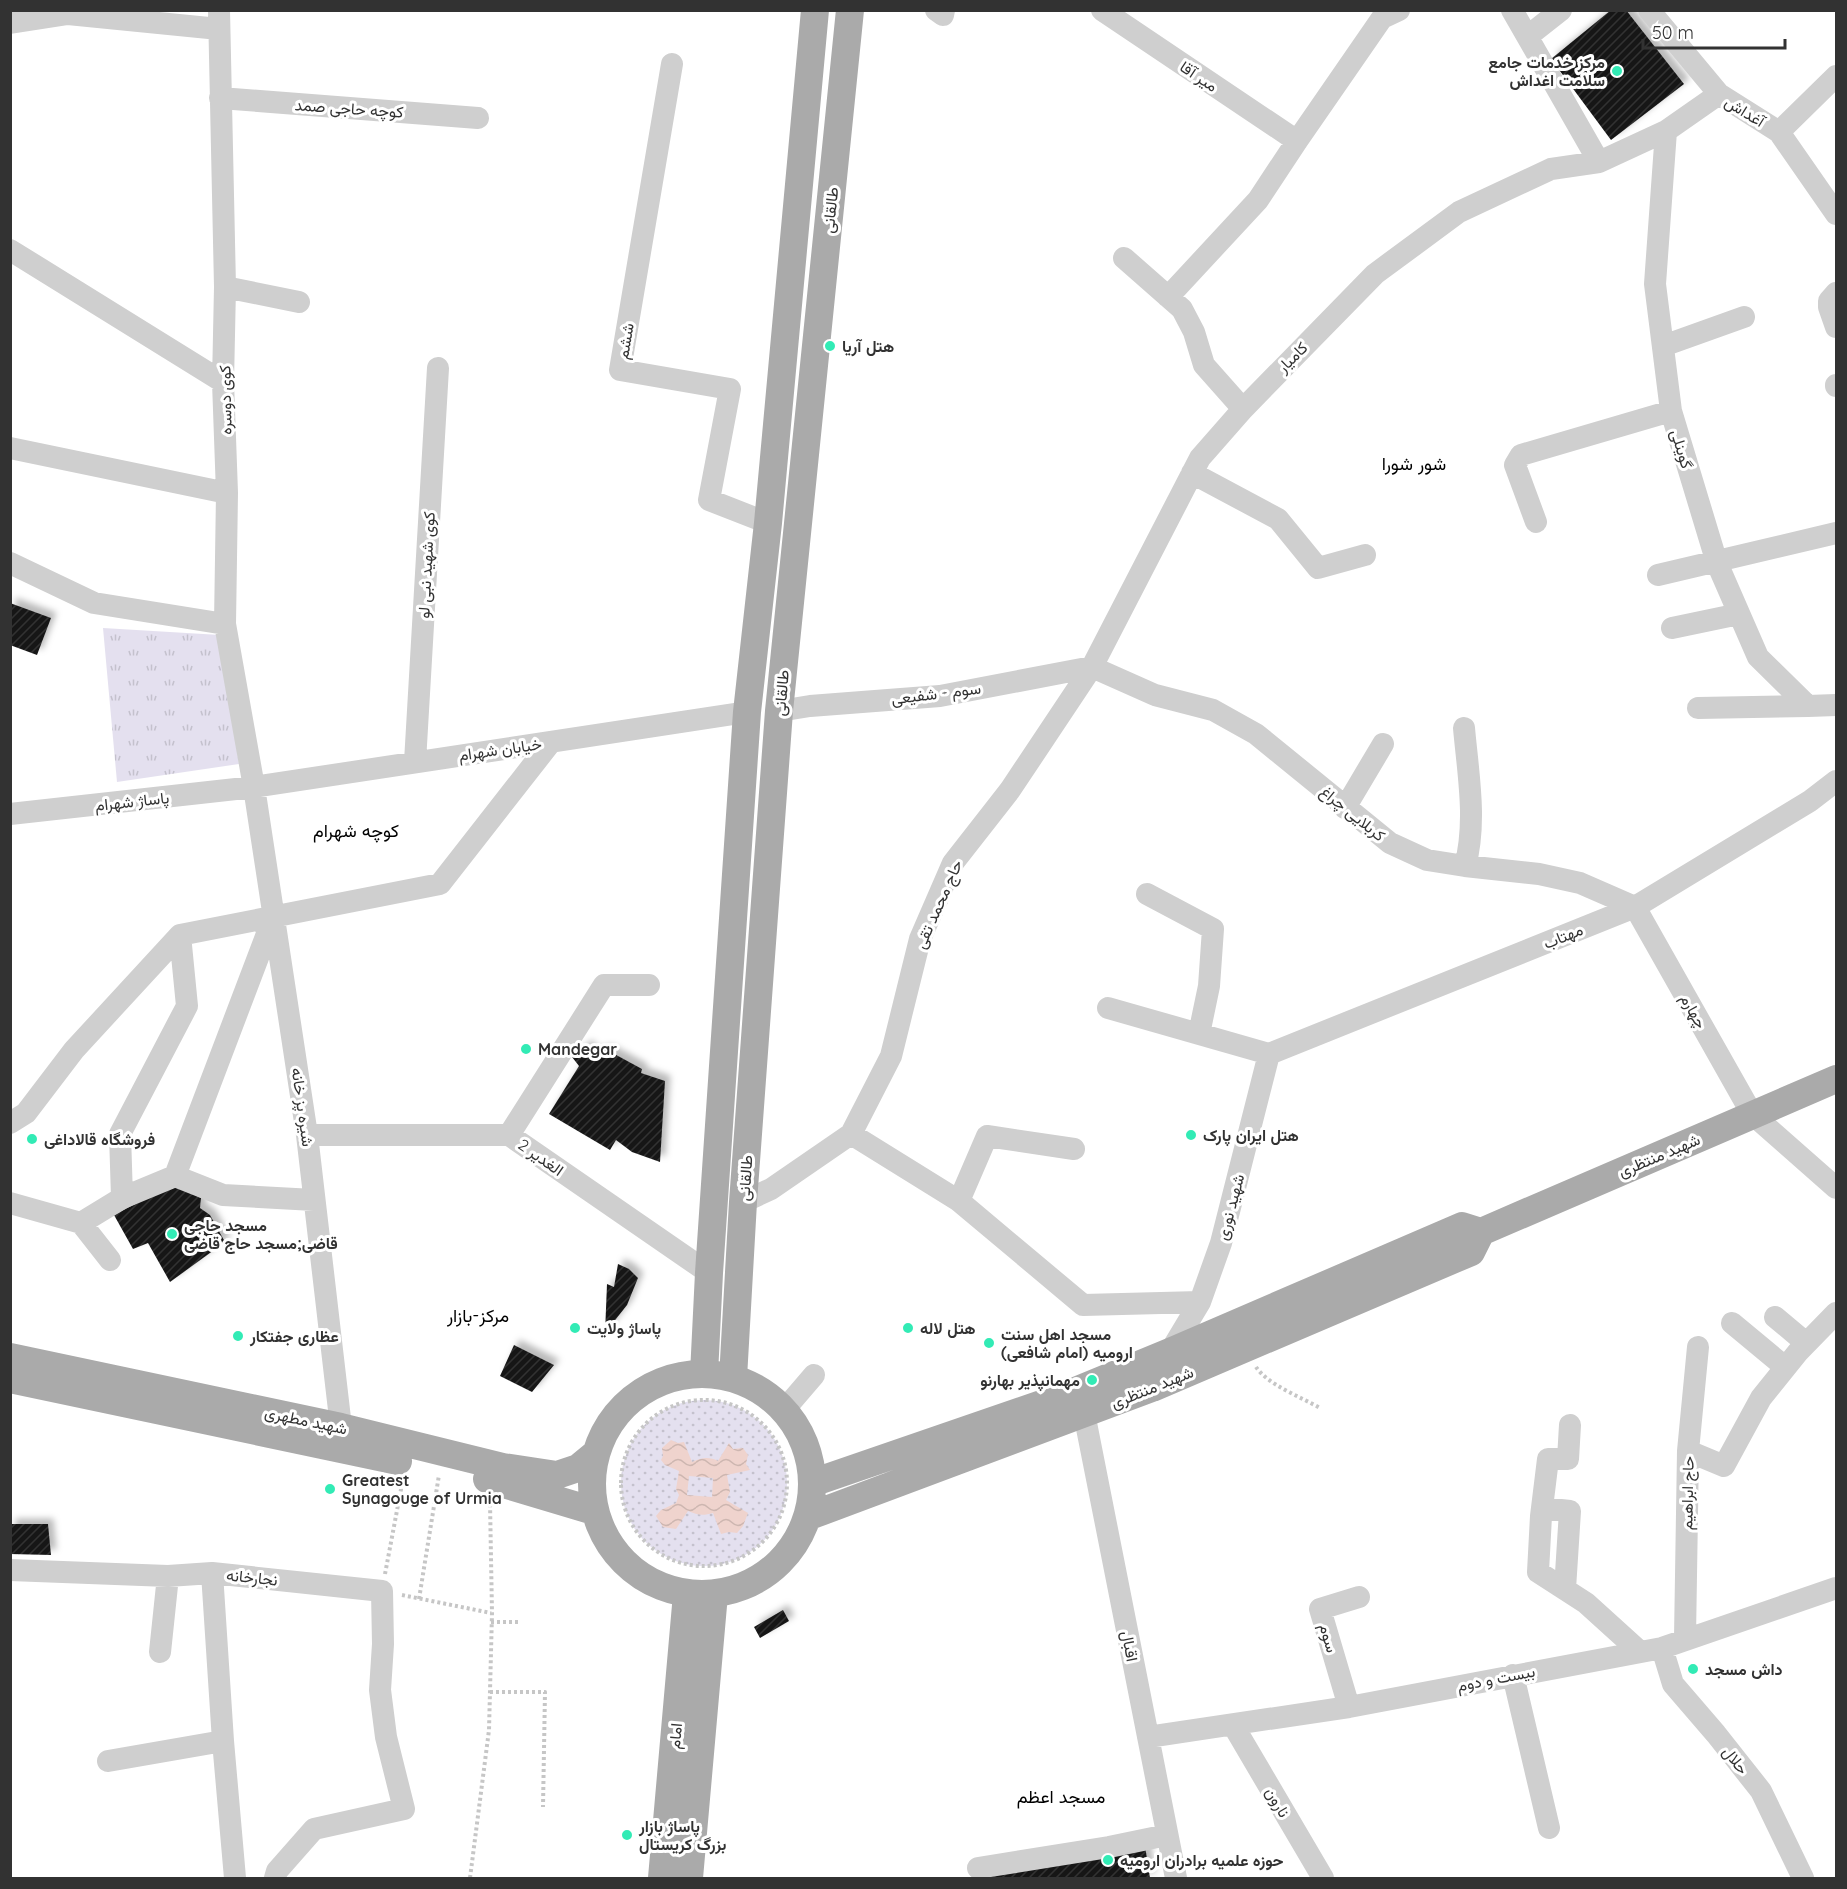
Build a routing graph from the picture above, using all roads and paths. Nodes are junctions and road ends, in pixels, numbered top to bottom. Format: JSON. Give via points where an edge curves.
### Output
{"nodes":[{"id":1,"x":815,"y":10,"type":"edge"},
{"id":2,"x":850,"y":10,"type":"edge"},
{"id":3,"x":936,"y":10,"type":"edge"},
{"id":4,"x":944,"y":10,"type":"edge"},
{"id":5,"x":1102,"y":10,"type":"edge"},
{"id":6,"x":1399,"y":10,"type":"edge"},
{"id":7,"x":1512,"y":10,"type":"edge"},
{"id":8,"x":1561,"y":10,"type":"edge"},
{"id":9,"x":1649,"y":10,"type":"edge"},
{"id":10,"x":68,"y":12,"type":"edge"},
{"id":11,"x":219,"y":20,"type":"edge"},
{"id":12,"x":10,"y":23,"type":"edge"},
{"id":13,"x":1528,"y":36,"type":"junction"},
{"id":14,"x":672,"y":64,"type":"dead end"},
{"id":15,"x":1836,"y":76,"type":"edge"},
{"id":16,"x":1719,"y":94,"type":"junction"},
{"id":17,"x":220,"y":98,"type":"junction"},
{"id":18,"x":478,"y":118,"type":"dead end"},
{"id":19,"x":1665,"y":131,"type":"junction"},
{"id":20,"x":1779,"y":132,"type":"junction"},
{"id":21,"x":1297,"y":141,"type":"junction"},
{"id":22,"x":1599,"y":162,"type":"junction"},
{"id":23,"x":1829,"y":191,"type":"edge"},
{"id":24,"x":1836,"y":214,"type":"edge"},
{"id":25,"x":10,"y":250,"type":"edge"},
{"id":26,"x":1124,"y":258,"type":"dead end"},
{"id":27,"x":225,"y":287,"type":"junction"},
{"id":28,"x":1836,"y":293,"type":"edge"},
{"id":29,"x":1168,"y":297,"type":"junction"},
{"id":30,"x":299,"y":302,"type":"dead end"},
{"id":31,"x":1744,"y":317,"type":"dead end"},
{"id":32,"x":1836,"y":327,"type":"edge"},
{"id":33,"x":1663,"y":346,"type":"junction"},
{"id":34,"x":438,"y":368,"type":"dead end"},
{"id":35,"x":224,"y":382,"type":"junction"},
{"id":36,"x":1243,"y":409,"type":"junction"},
{"id":37,"x":1671,"y":411,"type":"junction"},
{"id":38,"x":10,"y":448,"type":"edge"},
{"id":39,"x":1192,"y":473,"type":"junction"},
{"id":40,"x":227,"y":493,"type":"junction"},
{"id":41,"x":1536,"y":522,"type":"dead end"},
{"id":42,"x":768,"y":523,"type":"junction"},
{"id":43,"x":1836,"y":533,"type":"edge"},
{"id":44,"x":1365,"y":555,"type":"dead end"},
{"id":45,"x":10,"y":563,"type":"edge"},
{"id":46,"x":1717,"y":563,"type":"junction"},
{"id":47,"x":1658,"y":575,"type":"dead end"},
{"id":48,"x":1739,"y":614,"type":"junction"},
{"id":49,"x":225,"y":624,"type":"junction"},
{"id":50,"x":1672,"y":628,"type":"dead end"},
{"id":51,"x":1092,"y":667,"type":"junction"},
{"id":52,"x":1836,"y":705,"type":"edge"},
{"id":53,"x":1808,"y":706,"type":"junction"},
{"id":54,"x":1698,"y":708,"type":"dead end"},
{"id":55,"x":779,"y":711,"type":"junction"},
{"id":56,"x":747,"y":712,"type":"junction"},
{"id":57,"x":1464,"y":728,"type":"dead end"},
{"id":58,"x":551,"y":742,"type":"junction"},
{"id":59,"x":1383,"y":744,"type":"dead end"},
{"id":60,"x":415,"y":762,"type":"junction"},
{"id":61,"x":1836,"y":781,"type":"edge"},
{"id":62,"x":254,"y":787,"type":"junction"},
{"id":63,"x":1346,"y":808,"type":"junction"},
{"id":64,"x":10,"y":814,"type":"edge"},
{"id":65,"x":1466,"y":866,"type":"junction"},
{"id":66,"x":1147,"y":894,"type":"dead end"},
{"id":67,"x":1635,"y":907,"type":"junction"},
{"id":68,"x":274,"y":916,"type":"junction"},
{"id":69,"x":180,"y":935,"type":"junction"},
{"id":70,"x":649,"y":985,"type":"dead end"},
{"id":71,"x":1108,"y":1008,"type":"dead end"},
{"id":72,"x":1199,"y":1034,"type":"junction"},
{"id":73,"x":1269,"y":1054,"type":"junction"},
{"id":74,"x":1836,"y":1079,"type":"edge"},
{"id":75,"x":1752,"y":1114,"type":"junction"},
{"id":76,"x":10,"y":1123,"type":"edge"},
{"id":77,"x":850,"y":1134,"type":"junction"},
{"id":78,"x":307,"y":1135,"type":"junction"},
{"id":79,"x":509,"y":1135,"type":"junction"},
{"id":80,"x":1074,"y":1149,"type":"dead end"},
{"id":81,"x":175,"y":1176,"type":"junction"},
{"id":82,"x":1836,"y":1188,"type":"edge"},
{"id":83,"x":122,"y":1198,"type":"junction"},
{"id":84,"x":314,"y":1200,"type":"junction"},
{"id":85,"x":959,"y":1201,"type":"junction"},
{"id":86,"x":11,"y":1202,"type":"edge"},
{"id":87,"x":743,"y":1202,"type":"junction"},
{"id":88,"x":81,"y":1223,"type":"junction"},
{"id":89,"x":1481,"y":1232,"type":"junction"},
{"id":90,"x":110,"y":1260,"type":"dead end"},
{"id":91,"x":709,"y":1274,"type":"junction"},
{"id":92,"x":1200,"y":1302,"type":"junction"},
{"id":93,"x":1836,"y":1313,"type":"edge"},
{"id":94,"x":1775,"y":1317,"type":"dead end"},
{"id":95,"x":1732,"y":1323,"type":"dead end"},
{"id":96,"x":1806,"y":1343,"type":"junction"},
{"id":97,"x":1698,"y":1347,"type":"dead end"},
{"id":98,"x":1244,"y":1349,"type":"junction"},
{"id":99,"x":1170,"y":1352,"type":"junction"},
{"id":100,"x":10,"y":1357,"type":"edge"},
{"id":101,"x":1785,"y":1367,"type":"junction"},
{"id":102,"x":704,"y":1374,"type":"junction"},
{"id":103,"x":814,"y":1375,"type":"dead end"},
{"id":104,"x":1146,"y":1376,"type":"junction"},
{"id":105,"x":733,"y":1378,"type":"junction"},
{"id":106,"x":10,"y":1379,"type":"edge"},
{"id":107,"x":1320,"y":1408,"type":"dead end"},
{"id":108,"x":1084,"y":1413,"type":"junction"},
{"id":109,"x":772,"y":1415,"type":"junction"},
{"id":110,"x":1570,"y":1425,"type":"dead end"},
{"id":111,"x":341,"y":1427,"type":"junction"},
{"id":112,"x":1688,"y":1451,"type":"junction"},
{"id":113,"x":595,"y":1454,"type":"junction"},
{"id":114,"x":405,"y":1462,"type":"junction"},
{"id":115,"x":440,"y":1469,"type":"junction"},
{"id":116,"x":490,"y":1480,"type":"junction"},
{"id":117,"x":812,"y":1483,"type":"junction"},
{"id":118,"x":594,"y":1511,"type":"junction"},
{"id":119,"x":807,"y":1517,"type":"junction"},
{"id":120,"x":10,"y":1570,"type":"edge"},
{"id":121,"x":212,"y":1573,"type":"junction"},
{"id":122,"x":168,"y":1576,"type":"junction"},
{"id":123,"x":1836,"y":1588,"type":"edge"},
{"id":124,"x":382,"y":1590,"type":"junction"},
{"id":125,"x":701,"y":1594,"type":"junction"},
{"id":126,"x":1359,"y":1597,"type":"dead end"},
{"id":127,"x":419,"y":1599,"type":"junction"},
{"id":128,"x":492,"y":1613,"type":"junction"},
{"id":129,"x":491,"y":1622,"type":"junction"},
{"id":130,"x":521,"y":1622,"type":"dead end"},
{"id":131,"x":1685,"y":1638,"type":"junction"},
{"id":132,"x":1662,"y":1648,"type":"junction"},
{"id":133,"x":1639,"y":1651,"type":"junction"},
{"id":134,"x":160,"y":1652,"type":"dead end"},
{"id":135,"x":1513,"y":1675,"type":"junction"},
{"id":136,"x":490,"y":1692,"type":"junction"},
{"id":137,"x":1349,"y":1707,"type":"junction"},
{"id":138,"x":1233,"y":1725,"type":"junction"},
{"id":139,"x":1148,"y":1737,"type":"junction"},
{"id":140,"x":223,"y":1741,"type":"junction"},
{"id":141,"x":108,"y":1761,"type":"dead end"},
{"id":142,"x":543,"y":1807,"type":"dead end"},
{"id":143,"x":1549,"y":1828,"type":"dead end"},
{"id":144,"x":1167,"y":1835,"type":"junction"},
{"id":145,"x":978,"y":1868,"type":"dead end"},
{"id":146,"x":235,"y":1878,"type":"edge"},
{"id":147,"x":275,"y":1878,"type":"edge"},
{"id":148,"x":470,"y":1878,"type":"edge"},
{"id":149,"x":662,"y":1878,"type":"edge"},
{"id":150,"x":689,"y":1878,"type":"edge"},
{"id":151,"x":1176,"y":1878,"type":"edge"},
{"id":152,"x":1323,"y":1878,"type":"edge"},
{"id":153,"x":1803,"y":1878,"type":"edge"}],
"edges":[{"from":1,"to":42,"type":"main road","name":"طالقانی"},
{"from":2,"to":55,"type":"main road","name":"طالقانی"},
{"from":3,"to":4,"type":"street","via":[[943,15]]},
{"from":5,"to":21,"type":"street","name":"میر آقا"},
{"from":6,"to":21,"type":"street","via":[[1382,18]]},
{"from":7,"to":13,"type":"street"},
{"from":8,"to":13,"type":"street"},
{"from":9,"to":16,"type":"street","name":"آغداش"},
{"from":10,"to":11,"type":"street"},
{"from":10,"to":12,"type":"street"},
{"from":11,"to":17,"type":"street","name":"کوی دوسره"},
{"from":13,"to":22,"type":"street"},
{"from":14,"to":42,"type":"street","name":"ششم","via":[[620,370],[730,389],[709,500]]},
{"from":15,"to":20,"type":"street"},
{"from":16,"to":19,"type":"street","name":"کامیار"},
{"from":16,"to":20,"type":"street","name":"آغداش"},
{"from":17,"to":18,"type":"street","name":"کوچه حاجی صمد"},
{"from":17,"to":27,"type":"street","name":"کوی دوسره"},
{"from":19,"to":22,"type":"street","name":"کامیار"},
{"from":19,"to":33,"type":"street","name":"گوینلی","via":[[1655,284]]},
{"from":20,"to":23,"type":"street","name":"آغداش"},
{"from":21,"to":29,"type":"street","via":[[1258,200]]},
{"from":22,"to":36,"type":"street","name":"کامیار","via":[[1551,169],[1459,212],[1375,274]]},
{"from":23,"to":24,"type":"street","name":"آغداش"},
{"from":25,"to":35,"type":"street"},
{"from":26,"to":29,"type":"street"},
{"from":27,"to":30,"type":"street"},
{"from":27,"to":35,"type":"street","name":"کوی دوسره"},
{"from":28,"to":32,"type":"street","via":[[1829,302]]},
{"from":29,"to":36,"type":"street","via":[[1182,309],[1204,365]]},
{"from":31,"to":33,"type":"street"},
{"from":33,"to":37,"type":"street","name":"گوینلی"},
{"from":34,"to":60,"type":"street","name":"کوی شهید نبی لو"},
{"from":35,"to":40,"type":"street","name":"کوی دوسره"},
{"from":36,"to":39,"type":"street","name":"کامیار","via":[[1200,458]]},
{"from":37,"to":41,"type":"street","via":[[1521,455],[1515,465]]},
{"from":37,"to":46,"type":"street","name":"گوینلی"},
{"from":38,"to":40,"type":"street"},
{"from":39,"to":44,"type":"street","via":[[1278,519],[1318,568]]},
{"from":39,"to":51,"type":"street","name":"کامیار"},
{"from":40,"to":49,"type":"street","name":"کوی دوسره"},
{"from":42,"to":56,"type":"main road","name":"طالقانی"},
{"from":43,"to":46,"type":"street"},
{"from":45,"to":49,"type":"street","via":[[94,603]]},
{"from":46,"to":47,"type":"street"},
{"from":46,"to":48,"type":"street","name":"گوینلی"},
{"from":48,"to":50,"type":"street"},
{"from":48,"to":53,"type":"street","name":"گوینلی","via":[[1758,657]]},
{"from":49,"to":62,"type":"street","name":"کوی دوسره"},
{"from":51,"to":55,"type":"street","name":"سوم - شفیعی","via":[[940,696]]},
{"from":51,"to":63,"type":"street","name":"کربلایی چراغ","via":[[1155,695],[1213,710],[1256,734]]},
{"from":51,"to":77,"type":"street","name":"حاج محمد تقی","via":[[1010,790],[953,863],[920,939],[891,1056]]},
{"from":52,"to":53,"type":"street"},
{"from":53,"to":54,"type":"street"},
{"from":55,"to":56,"type":"main road"},
{"from":55,"to":87,"type":"main road","name":"طالقانی"},
{"from":56,"to":58,"type":"street","name":"خیابان شهرام"},
{"from":56,"to":91,"type":"main road","name":"طالقانی"},
{"from":57,"to":65,"type":"street","via":[[1470,847]]},
{"from":58,"to":60,"type":"street","name":"خیابان شهرام"},
{"from":58,"to":68,"type":"street","via":[[440,884]]},
{"from":59,"to":63,"type":"street"},
{"from":60,"to":62,"type":"street","name":"خیابان شهرام"},
{"from":61,"to":67,"type":"street","name":"مهتاب","via":[[1810,801]]},
{"from":62,"to":64,"type":"street","name":"پاساژ شهرام"},
{"from":62,"to":68,"type":"street","name":"شیره پز خانه"},
{"from":63,"to":65,"type":"street","name":"کربلایی چراغ","via":[[1390,843],[1427,860]]},
{"from":65,"to":67,"type":"street","name":"کربلایی چراغ","via":[[1580,883]]},
{"from":66,"to":72,"type":"street","via":[[1213,929],[1209,986]]},
{"from":67,"to":73,"type":"street","name":"مهتاب"},
{"from":67,"to":75,"type":"street","name":"چهارم"},
{"from":68,"to":69,"type":"street"},
{"from":68,"to":78,"type":"street","name":"شیره پز خانه"},
{"from":68,"to":81,"type":"street"},
{"from":69,"to":76,"type":"street","via":[[74,1050],[26,1113]]},
{"from":69,"to":83,"type":"street","via":[[187,1006],[120,1134]]},
{"from":70,"to":79,"type":"street","via":[[604,985]]},
{"from":71,"to":72,"type":"street"},
{"from":72,"to":73,"type":"street"},
{"from":73,"to":92,"type":"street","name":"شهید نوری","via":[[1221,1243]]},
{"from":74,"to":75,"type":"main road","name":"شهید منتظری"},
{"from":75,"to":82,"type":"street","name":"چهارم"},
{"from":75,"to":89,"type":"main road","name":"شهید منتظری"},
{"from":77,"to":85,"type":"street"},
{"from":77,"to":87,"type":"street","via":[[771,1189]]},
{"from":78,"to":79,"type":"street","name":"2 الغدیر"},
{"from":78,"to":84,"type":"street","name":"شیره پز خانه"},
{"from":79,"to":91,"type":"street","name":"2 الغدیر"},
{"from":80,"to":85,"type":"street","via":[[987,1136]]},
{"from":81,"to":83,"type":"street"},
{"from":81,"to":84,"type":"street","via":[[223,1195]]},
{"from":83,"to":88,"type":"street"},
{"from":84,"to":111,"type":"street","name":"شیره پز خانه"},
{"from":85,"to":92,"type":"street","via":[[1083,1305]]},
{"from":86,"to":88,"type":"street"},
{"from":87,"to":105,"type":"main road","name":"طالقانی"},
{"from":88,"to":90,"type":"street"},
{"from":89,"to":98,"type":"main road","name":"شهید منتظری","via":[[1471,1252]]},
{"from":89,"to":99,"type":"main road","name":"شهید منتظری","via":[[1462,1227]]},
{"from":91,"to":102,"type":"main road","name":"طالقانی"},
{"from":92,"to":99,"type":"street","name":"شهید نوری"},
{"from":93,"to":96,"type":"street"},
{"from":94,"to":96,"type":"street"},
{"from":95,"to":101,"type":"street"},
{"from":96,"to":101,"type":"street"},
{"from":97,"to":112,"type":"street","name":"حاج ابراهیم"},
{"from":98,"to":104,"type":"main road","name":"شهید منتظری"},
{"from":98,"to":107,"type":"path","via":[[1260,1374]]},
{"from":99,"to":104,"type":"main road","name":"شهید منتظری"},
{"from":100,"to":111,"type":"main road","name":"شهید مطهری"},
{"from":101,"to":112,"type":"street","via":[[1761,1398],[1724,1466]]},
{"from":102,"to":105,"type":"main road"},
{"from":102,"to":113,"type":"main road","via":[[676,1377],[648,1387],[625,1404],[607,1427]]},
{"from":103,"to":109,"type":"street"},
{"from":104,"to":108,"type":"main road","name":"شهید منتظری"},
{"from":104,"to":117,"type":"main road","name":"شهید منتظری","via":[[1056,1399]]},
{"from":105,"to":109,"type":"main road","via":[[769,1396]]},
{"from":106,"to":114,"type":"main road","name":"شهید مطهری","via":[[296,1449]]},
{"from":108,"to":119,"type":"main road","name":"شهید منتظری"},
{"from":108,"to":139,"type":"street","name":"اقبال"},
{"from":109,"to":109,"type":"path","via":[[717,1400],[693,1400],[670,1407],[649,1420],[629,1446],[621,1474],[626,1512],[637,1533],[676,1562],[695,1566],[733,1562],[758,1547],[776,1527],[785,1504],[788,1479],[784,1457],[774,1436]]},
{"from":109,"to":117,"type":"main road","via":[[798,1429],[807,1450]]},
{"from":110,"to":133,"type":"street","via":[[1568,1459],[1548,1459],[1538,1572],[1586,1603]]},
{"from":111,"to":113,"type":"main road","name":"شهید مطهری","via":[[503,1467],[557,1475],[578,1468]]},
{"from":112,"to":131,"type":"street","name":"حاج ابراهیم"},
{"from":113,"to":118,"type":"main road","via":[[591,1483]]},
{"from":114,"to":115,"type":"main road","name":"شهید مطهری"},
{"from":114,"to":124,"type":"path"},
{"from":115,"to":116,"type":"main road","name":"شهید مطهری"},
{"from":115,"to":127,"type":"path"},
{"from":116,"to":118,"type":"main road","name":"شهید مطهری"},
{"from":116,"to":128,"type":"path"},
{"from":117,"to":119,"type":"main road"},
{"from":118,"to":125,"type":"main road","via":[[603,1536],[618,1558],[638,1575],[662,1588]]},
{"from":119,"to":125,"type":"main road","via":[[798,1538],[772,1570],[745,1586]]},
{"from":120,"to":122,"type":"street","name":"نجارخانه"},
{"from":121,"to":122,"type":"street","name":"نجارخانه"},
{"from":121,"to":124,"type":"street","name":"نجارخانه"},
{"from":121,"to":140,"type":"street"},
{"from":122,"to":134,"type":"street"},
{"from":123,"to":131,"type":"street","name":"بیست و دوم"},
{"from":124,"to":127,"type":"path"},
{"from":124,"to":147,"type":"street","via":[[380,1690],[386,1737],[404,1809],[314,1829],[276,1871]]},
{"from":125,"to":149,"type":"main road","name":"امام"},
{"from":125,"to":150,"type":"main road","name":"امام"},
{"from":126,"to":137,"type":"street","name":"سوم","via":[[1320,1609]]},
{"from":127,"to":128,"type":"path"},
{"from":128,"to":129,"type":"path"},
{"from":129,"to":130,"type":"path"},
{"from":129,"to":136,"type":"path"},
{"from":131,"to":132,"type":"street","name":"بیست و دوم"},
{"from":132,"to":133,"type":"street","name":"بیست و دوم"},
{"from":132,"to":153,"type":"street","name":"حلال","via":[[1673,1684],[1761,1791]]},
{"from":133,"to":135,"type":"street","name":"بیست و دوم"},
{"from":135,"to":137,"type":"street","name":"بیست و دوم"},
{"from":135,"to":143,"type":"street"},
{"from":136,"to":142,"type":"path","via":[[545,1692]]},
{"from":136,"to":148,"type":"path","via":[[489,1730]]},
{"from":137,"to":138,"type":"street","name":"بیست و دوم"},
{"from":138,"to":139,"type":"street","name":"بیست و دوم"},
{"from":138,"to":152,"type":"street","name":"نارون"},
{"from":139,"to":144,"type":"street","name":"اقبال"},
{"from":140,"to":141,"type":"street"},
{"from":140,"to":146,"type":"street"},
{"from":144,"to":145,"type":"street"},
{"from":144,"to":151,"type":"street","name":"اقبال"}]}
